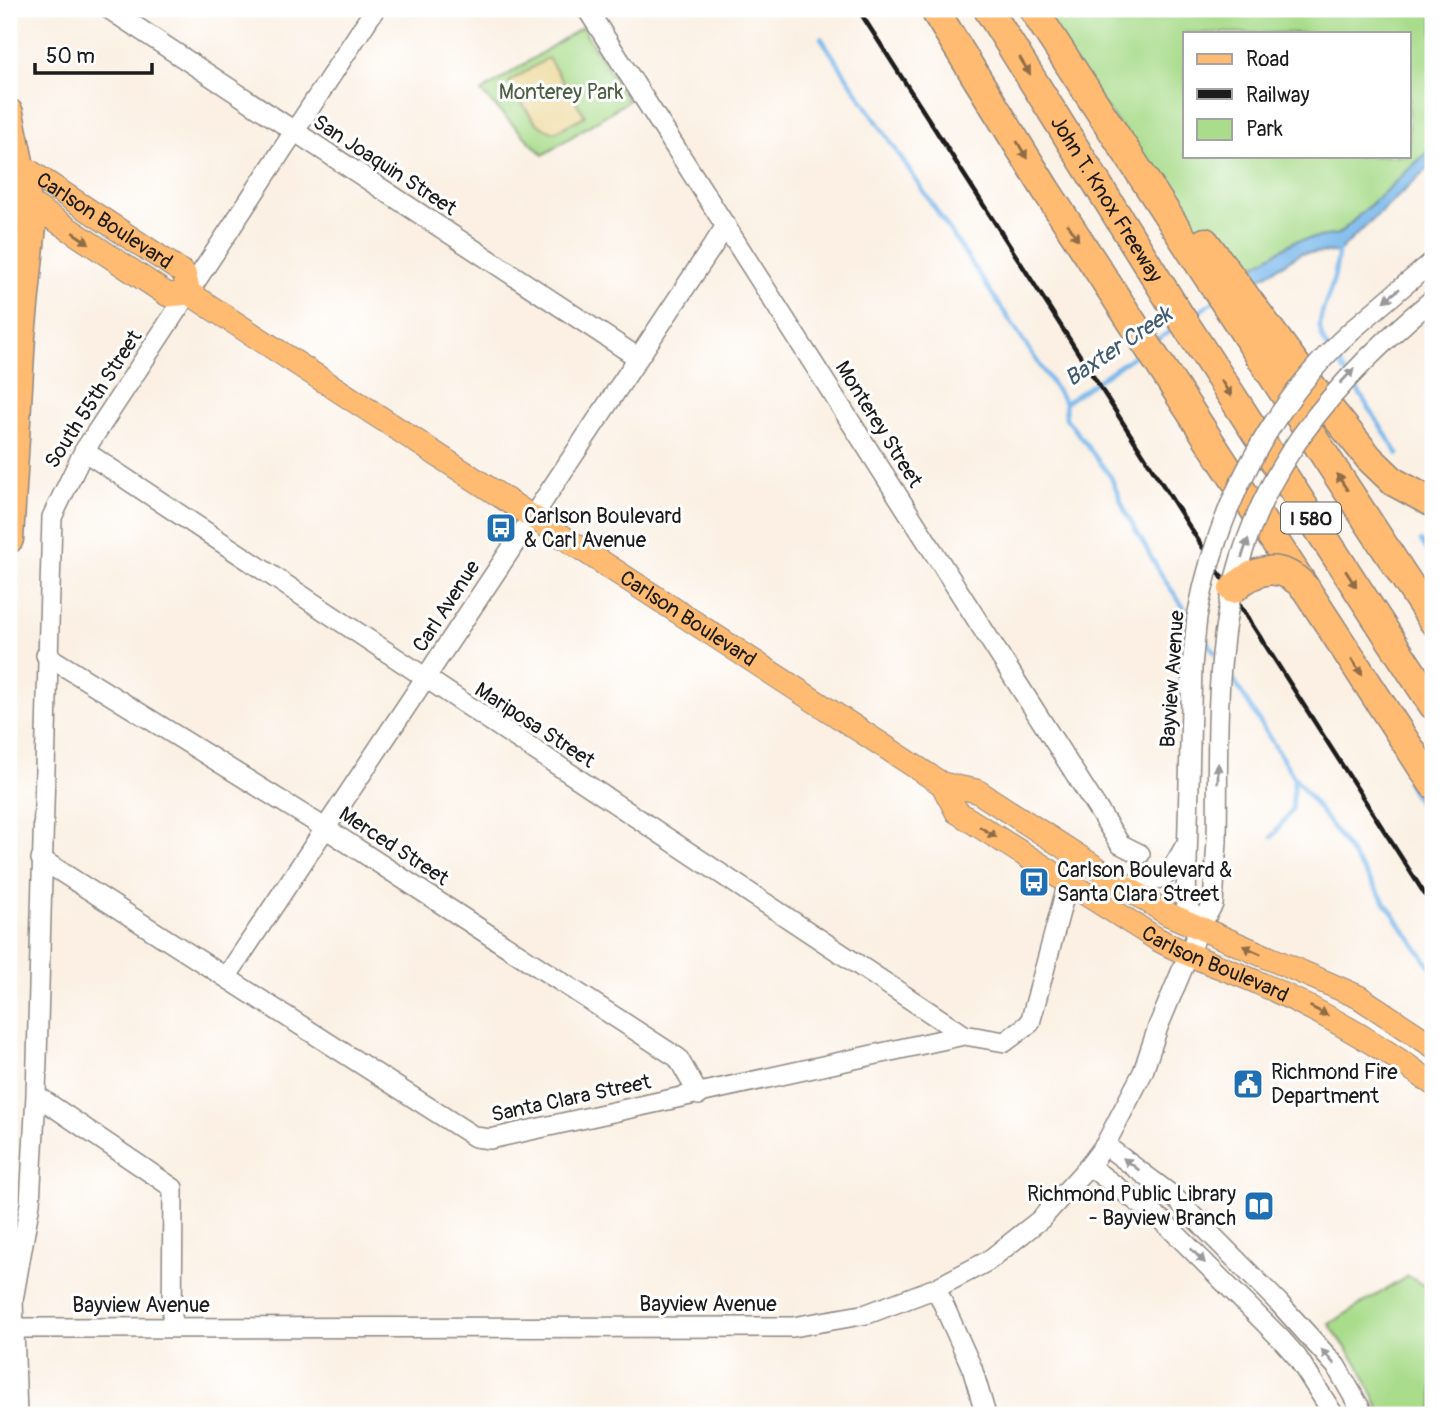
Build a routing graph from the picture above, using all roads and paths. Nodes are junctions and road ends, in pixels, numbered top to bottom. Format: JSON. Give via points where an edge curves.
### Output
{"nodes":[{"id":1,"x":109,"y":9,"type":"edge"},
{"id":2,"x":375,"y":9,"type":"edge"},
{"id":3,"x":587,"y":9,"type":"edge"},
{"id":4,"x":934,"y":9,"type":"edge"},
{"id":5,"x":988,"y":9,"type":"edge"},
{"id":6,"x":1033,"y":9,"type":"edge"},
{"id":7,"x":9,"y":113,"type":"edge"},
{"id":8,"x":293,"y":132,"type":"junction"},
{"id":9,"x":15,"y":177,"type":"edge"},
{"id":10,"x":726,"y":226,"type":"junction"},
{"id":11,"x":1433,"y":261,"type":"edge"},
{"id":12,"x":1230,"y":291,"type":"junction"},
{"id":13,"x":189,"y":293,"type":"junction"},
{"id":14,"x":1433,"y":299,"type":"edge"},
{"id":15,"x":637,"y":357,"type":"junction"},
{"id":16,"x":84,"y":451,"type":"junction"},
{"id":17,"x":1238,"y":486,"type":"junction"},
{"id":18,"x":1433,"y":503,"type":"edge"},
{"id":19,"x":1257,"y":515,"type":"junction"},
{"id":20,"x":531,"y":517,"type":"junction"},
{"id":21,"x":9,"y":539,"type":"edge"},
{"id":22,"x":1233,"y":589,"type":"junction"},
{"id":23,"x":1306,"y":590,"type":"junction"},
{"id":24,"x":1433,"y":621,"type":"edge"},
{"id":25,"x":46,"y":655,"type":"junction"},
{"id":26,"x":424,"y":680,"type":"junction"},
{"id":27,"x":1433,"y":705,"type":"edge"},
{"id":28,"x":1433,"y":784,"type":"edge"},
{"id":29,"x":942,"y":785,"type":"junction"},
{"id":30,"x":325,"y":828,"type":"junction"},
{"id":31,"x":1188,"y":842,"type":"junction"},
{"id":32,"x":1140,"y":854,"type":"dead end"},
{"id":33,"x":41,"y":859,"type":"junction"},
{"id":34,"x":1068,"y":882,"type":"junction"},
{"id":35,"x":1124,"y":887,"type":"junction"},
{"id":36,"x":1200,"y":927,"type":"junction"},
{"id":37,"x":1188,"y":957,"type":"junction"},
{"id":38,"x":227,"y":976,"type":"junction"},
{"id":39,"x":964,"y":1035,"type":"junction"},
{"id":40,"x":1433,"y":1046,"type":"edge"},
{"id":41,"x":1433,"y":1084,"type":"edge"},
{"id":42,"x":36,"y":1095,"type":"junction"},
{"id":43,"x":699,"y":1095,"type":"junction"},
{"id":44,"x":1105,"y":1144,"type":"junction"},
{"id":45,"x":1089,"y":1166,"type":"junction"},
{"id":46,"x":936,"y":1288,"type":"junction"},
{"id":47,"x":12,"y":1328,"type":"junction"},
{"id":48,"x":172,"y":1328,"type":"junction"},
{"id":49,"x":17,"y":1415,"type":"edge"},
{"id":50,"x":986,"y":1415,"type":"edge"},
{"id":51,"x":1334,"y":1415,"type":"edge"},
{"id":52,"x":1364,"y":1415,"type":"edge"}],
"edges":[{"from":1,"to":8,"type":"street","name":"San Joaquin Street"},
{"from":2,"to":8,"type":"street","name":"South 55th Street"},
{"from":3,"to":10,"type":"street","name":"Monterey Street"},
{"from":4,"to":17,"type":"highway","one_way":true},
{"from":5,"to":27,"type":"highway","name":"John T. Knox Freeway","number":"I 580","one_way":true},
{"from":6,"to":12,"type":"highway","name":"John T. Knox Freeway","number":"I 580"},
{"from":7,"to":9,"type":"highway"},
{"from":8,"to":13,"type":"street","name":"South 55th Street"},
{"from":8,"to":15,"type":"street","name":"San Joaquin Street"},
{"from":9,"to":13,"type":"main road","name":"Carlson Boulevard","one_way":true,"via":[[168,295]]},
{"from":9,"to":13,"type":"main road","name":"Carlson Boulevard","via":[[184,273]]},
{"from":9,"to":21,"type":"highway","via":[[32,225],[20,336]]},
{"from":10,"to":15,"type":"street","name":"Carl Avenue"},
{"from":10,"to":32,"type":"street","name":"Monterey Street","via":[[1119,844]]},
{"from":11,"to":17,"type":"street","name":"Bayview Avenue","one_way":true,"bridge":true,"via":[[1317,365],[1266,434]]},
{"from":12,"to":18,"type":"highway","via":[[1375,464],[1408,492]]},
{"from":24,"to":12,"type":"highway","name":"John T. Knox Freeway","number":"I 580","one_way":true},
{"from":13,"to":16,"type":"street","name":"South 55th Street"},
{"from":13,"to":20,"type":"main road","name":"Carlson Boulevard"},
{"from":19,"to":14,"type":"street","name":"Bayview Avenue","one_way":true,"bridge":true,"via":[[1292,449],[1330,394],[1376,346]]},
{"from":15,"to":20,"type":"street","name":"Carl Avenue"},
{"from":16,"to":25,"type":"street","name":"South 55th Street","via":[[52,517]]},
{"from":16,"to":26,"type":"street","name":"Mariposa Street"},
{"from":17,"to":19,"type":"highway"},
{"from":17,"to":31,"type":"street","name":"Bayview Avenue","bridge":true,"via":[[1208,569],[1195,634]]},
{"from":22,"to":19,"type":"street","name":"Bayview Avenue","one_way":true,"bridge":true},
{"from":19,"to":23,"type":"highway","bridge":true},
{"from":20,"to":26,"type":"street","name":"Carl Avenue"},
{"from":20,"to":29,"type":"main road","name":"Carlson Boulevard"},
{"from":22,"to":23,"type":"highway","bridge":true,"via":[[1249,576],[1269,569],[1286,572]]},
{"from":36,"to":22,"type":"street","name":"Bayview Avenue","one_way":true,"bridge":true,"via":[[1213,904],[1222,654]]},
{"from":23,"to":28,"type":"highway","one_way":true},
{"from":25,"to":30,"type":"street","name":"Merced Street"},
{"from":25,"to":33,"type":"street","name":"South 55th Street"},
{"from":26,"to":30,"type":"street","name":"Carl Avenue"},
{"from":26,"to":39,"type":"street","name":"Mariposa Street"},
{"from":29,"to":34,"type":"main road","name":"Carlson Boulevard","one_way":true,"via":[[957,812]]},
{"from":29,"to":35,"type":"main road","name":"Carlson Boulevard","via":[[977,791]]},
{"from":30,"to":38,"type":"street","name":"Carl Avenue"},
{"from":30,"to":43,"type":"street","name":"Merced Street","via":[[678,1058]]},
{"from":31,"to":35,"type":"street","via":[[1164,878]]},
{"from":31,"to":36,"type":"street","name":"Bayview Avenue","via":[[1186,902]]},
{"from":33,"to":38,"type":"street","name":"Santa Clara Street"},
{"from":33,"to":42,"type":"street","name":"South 55th Street"},
{"from":34,"to":37,"type":"main road","name":"Carlson Boulevard"},
{"from":34,"to":39,"type":"street","name":"Santa Clara Street","via":[[1030,1023],[1005,1042]]},
{"from":35,"to":36,"type":"main road","name":"Carlson Boulevard"},
{"from":36,"to":37,"type":"street","name":"Bayview Avenue"},
{"from":40,"to":36,"type":"main road","name":"Carlson Boulevard","one_way":true,"via":[[1359,997]]},
{"from":37,"to":41,"type":"main road","name":"Carlson Boulevard","one_way":true,"via":[[1320,1011]]},
{"from":37,"to":44,"type":"street","name":"Bayview Avenue","via":[[1143,1072]]},
{"from":38,"to":43,"type":"street","name":"Santa Clara Street","via":[[475,1137],[490,1139]]},
{"from":39,"to":43,"type":"street","name":"Santa Clara Street"},
{"from":42,"to":47,"type":"street","name":"South 55th Street","via":[[30,1203],[12,1300]]},
{"from":42,"to":48,"type":"street","via":[[173,1188]]},
{"from":44,"to":45,"type":"street","name":"Bayview Avenue"},
{"from":52,"to":44,"type":"street","one_way":true,"via":[[1336,1366],[1279,1303],[1174,1196]]},
{"from":45,"to":46,"type":"street","name":"Bayview Avenue","via":[[1041,1219],[988,1261]]},
{"from":45,"to":51,"type":"street","one_way":true,"via":[[1163,1222],[1281,1339]]},
{"from":46,"to":48,"type":"street","name":"Bayview Avenue","via":[[867,1314],[793,1327]]},
{"from":46,"to":50,"type":"street","via":[[972,1368]]},
{"from":47,"to":48,"type":"street","name":"Bayview Avenue"},
{"from":47,"to":49,"type":"street","name":"South 55th Street"}]}
